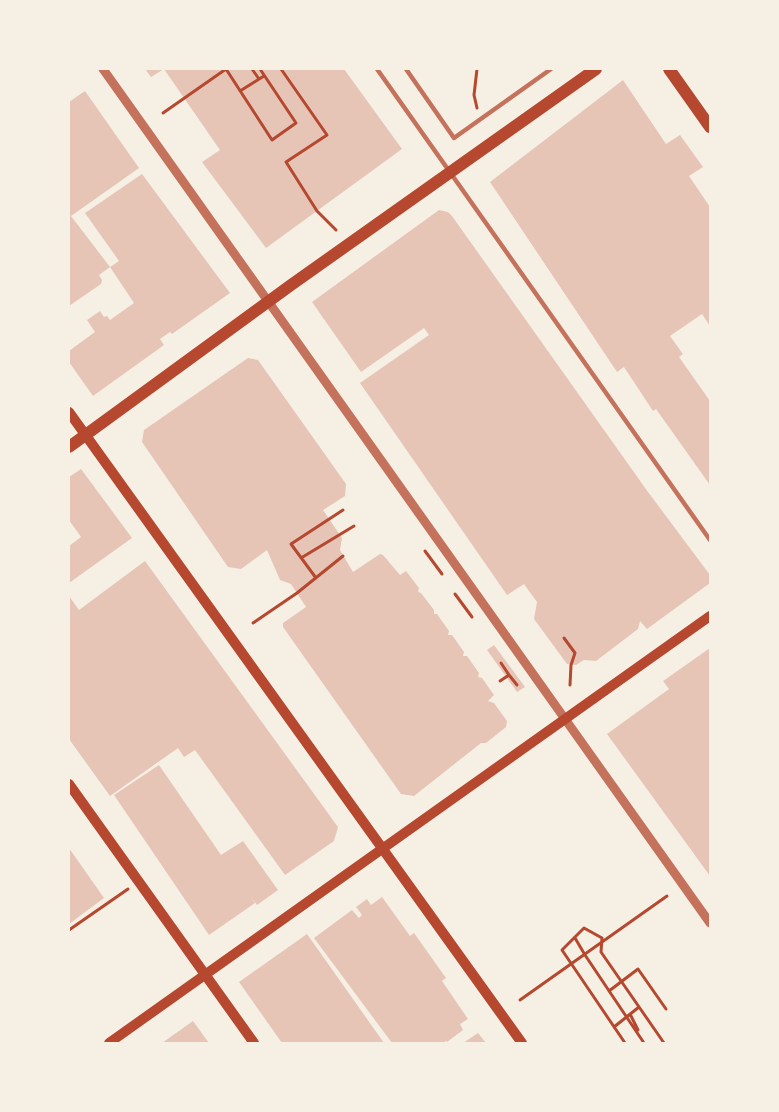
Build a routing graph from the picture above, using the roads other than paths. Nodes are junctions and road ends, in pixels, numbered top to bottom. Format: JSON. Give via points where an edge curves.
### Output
{"nodes":[{"id":1,"x":103,"y":69,"type":"edge"},
{"id":2,"x":377,"y":69,"type":"edge"},
{"id":3,"x":406,"y":69,"type":"edge"},
{"id":4,"x":551,"y":69,"type":"edge"},
{"id":5,"x":596,"y":69,"type":"edge"},
{"id":6,"x":670,"y":69,"type":"edge"},
{"id":7,"x":710,"y":127,"type":"edge"},
{"id":8,"x":451,"y":172,"type":"junction"},
{"id":9,"x":269,"y":303,"type":"junction"},
{"id":10,"x":69,"y":412,"type":"edge"},
{"id":11,"x":84,"y":436,"type":"junction"},
{"id":12,"x":69,"y":447,"type":"edge"},
{"id":13,"x":710,"y":540,"type":"edge"},
{"id":14,"x":710,"y":616,"type":"edge"},
{"id":15,"x":566,"y":718,"type":"junction"},
{"id":16,"x":69,"y":784,"type":"edge"},
{"id":17,"x":383,"y":849,"type":"junction"},
{"id":18,"x":710,"y":923,"type":"edge"},
{"id":19,"x":205,"y":975,"type":"junction"},
{"id":20,"x":109,"y":1043,"type":"edge"},
{"id":21,"x":254,"y":1043,"type":"edge"},
{"id":22,"x":522,"y":1043,"type":"edge"}],
"edges":[{"from":1,"to":9,"type":"street"},
{"from":2,"to":8,"type":"street"},
{"from":3,"to":4,"type":"street","via":[[454,138]]},
{"from":5,"to":8,"type":"main road"},
{"from":6,"to":7,"type":"main road"},
{"from":8,"to":9,"type":"main road"},
{"from":8,"to":13,"type":"street"},
{"from":9,"to":11,"type":"main road"},
{"from":9,"to":15,"type":"street"},
{"from":10,"to":11,"type":"main road"},
{"from":11,"to":12,"type":"main road"},
{"from":11,"to":17,"type":"main road"},
{"from":14,"to":15,"type":"main road"},
{"from":15,"to":17,"type":"main road"},
{"from":15,"to":18,"type":"street"},
{"from":16,"to":19,"type":"main road"},
{"from":17,"to":19,"type":"main road"},
{"from":17,"to":22,"type":"main road"},
{"from":19,"to":20,"type":"main road"},
{"from":19,"to":21,"type":"main road"}]}
